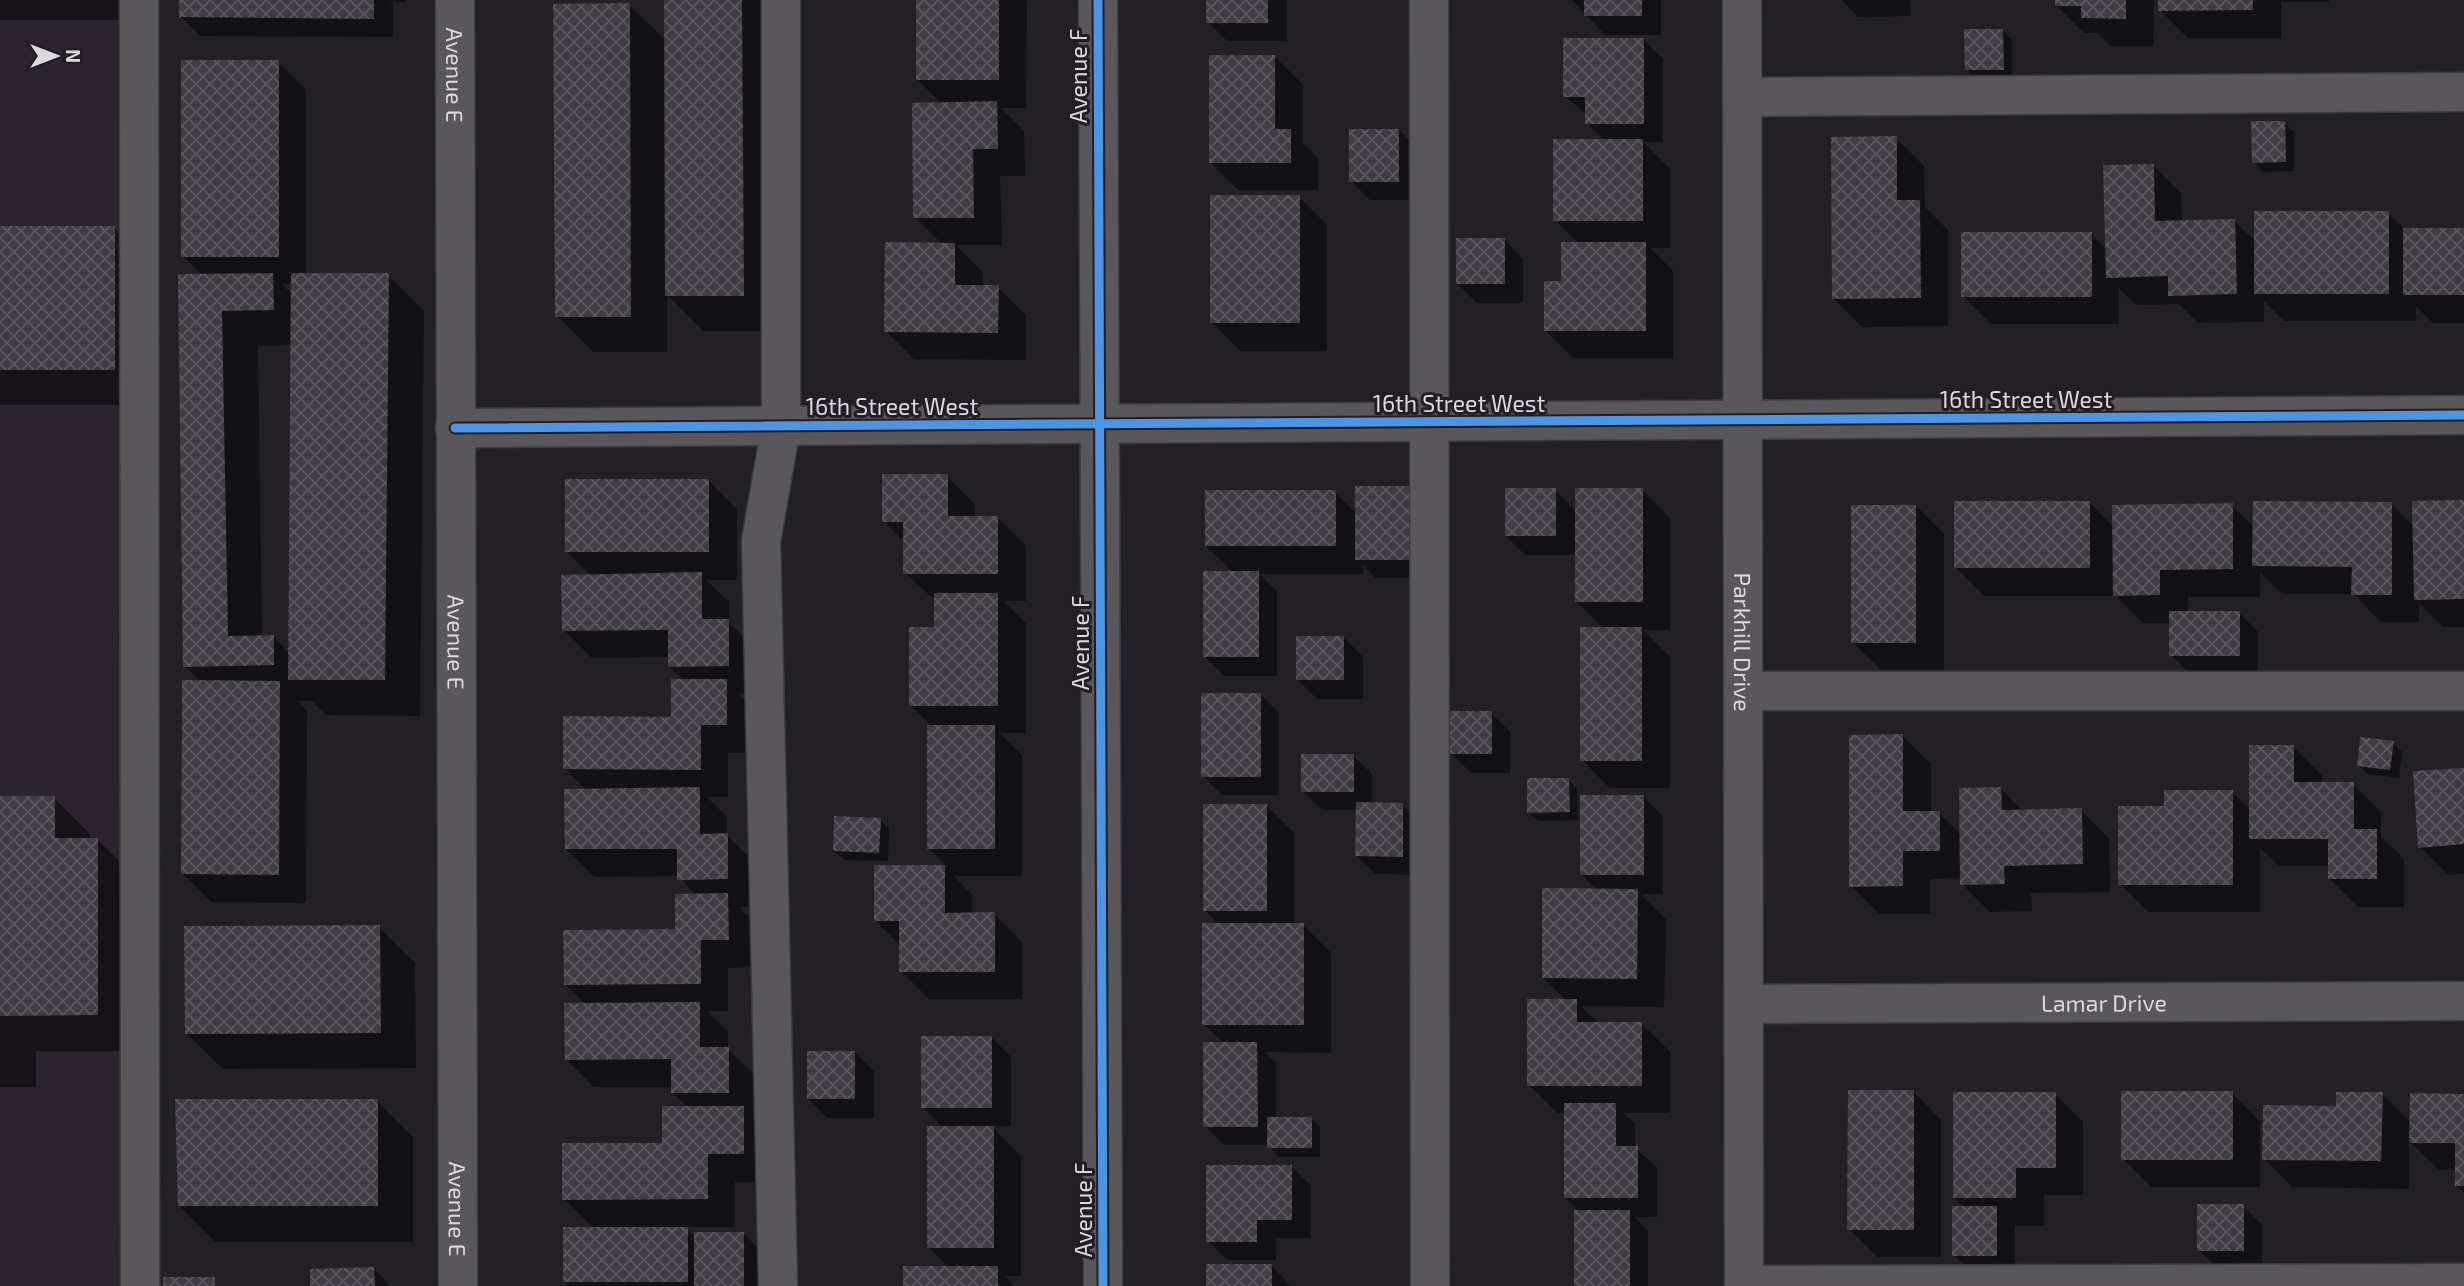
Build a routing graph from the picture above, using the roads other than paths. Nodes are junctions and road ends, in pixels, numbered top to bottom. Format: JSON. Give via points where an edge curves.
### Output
{"nodes":[{"id":1,"x":139,"y":0,"type":"edge"},
{"id":2,"x":455,"y":0,"type":"edge"},
{"id":3,"x":781,"y":0,"type":"edge"},
{"id":4,"x":1098,"y":0,"type":"edge"},
{"id":5,"x":1429,"y":0,"type":"edge"},
{"id":6,"x":1742,"y":0,"type":"edge"},
{"id":7,"x":2464,"y":92,"type":"edge"},
{"id":8,"x":1742,"y":97,"type":"junction"},
{"id":9,"x":2464,"y":415,"type":"edge"},
{"id":10,"x":1743,"y":420,"type":"junction"},
{"id":11,"x":1429,"y":422,"type":"junction"},
{"id":12,"x":1098,"y":424,"type":"junction"},
{"id":13,"x":781,"y":426,"type":"junction"},
{"id":14,"x":455,"y":428,"type":"junction"},
{"id":15,"x":1743,"y":691,"type":"junction"},
{"id":16,"x":2464,"y":691,"type":"edge"},
{"id":17,"x":2464,"y":1001,"type":"edge"},
{"id":18,"x":1744,"y":1004,"type":"junction"},
{"id":19,"x":2464,"y":1283,"type":"edge"},
{"id":20,"x":140,"y":1286,"type":"edge"},
{"id":21,"x":458,"y":1286,"type":"edge"},
{"id":22,"x":778,"y":1286,"type":"edge"},
{"id":23,"x":1103,"y":1286,"type":"edge"},
{"id":24,"x":1430,"y":1286,"type":"edge"},
{"id":25,"x":1744,"y":1286,"type":"edge"}],
"edges":[{"from":1,"to":20,"type":"street"},
{"from":2,"to":14,"type":"street","name":"Avenue E"},
{"from":3,"to":13,"type":"street"},
{"from":4,"to":12,"type":"street","name":"Avenue F"},
{"from":5,"to":11,"type":"street"},
{"from":6,"to":8,"type":"street","name":"Parkhill Drive"},
{"from":7,"to":8,"type":"street"},
{"from":8,"to":10,"type":"street","name":"Parkhill Drive"},
{"from":9,"to":10,"type":"street","name":"16th Street West"},
{"from":10,"to":11,"type":"street","name":"16th Street West"},
{"from":10,"to":15,"type":"street","name":"Parkhill Drive"},
{"from":11,"to":12,"type":"street","name":"16th Street West"},
{"from":11,"to":24,"type":"street"},
{"from":12,"to":13,"type":"street","name":"16th Street West"},
{"from":12,"to":23,"type":"street","name":"Avenue F"},
{"from":13,"to":14,"type":"street","name":"16th Street West"},
{"from":13,"to":22,"type":"street","via":[[761,541]]},
{"from":14,"to":21,"type":"street","name":"Avenue E"},
{"from":15,"to":16,"type":"street"},
{"from":15,"to":18,"type":"street","name":"Parkhill Drive"},
{"from":17,"to":18,"type":"street","name":"Lamar Drive"},
{"from":18,"to":25,"type":"street","name":"Parkhill Drive"},
{"from":19,"to":25,"type":"street"}]}
